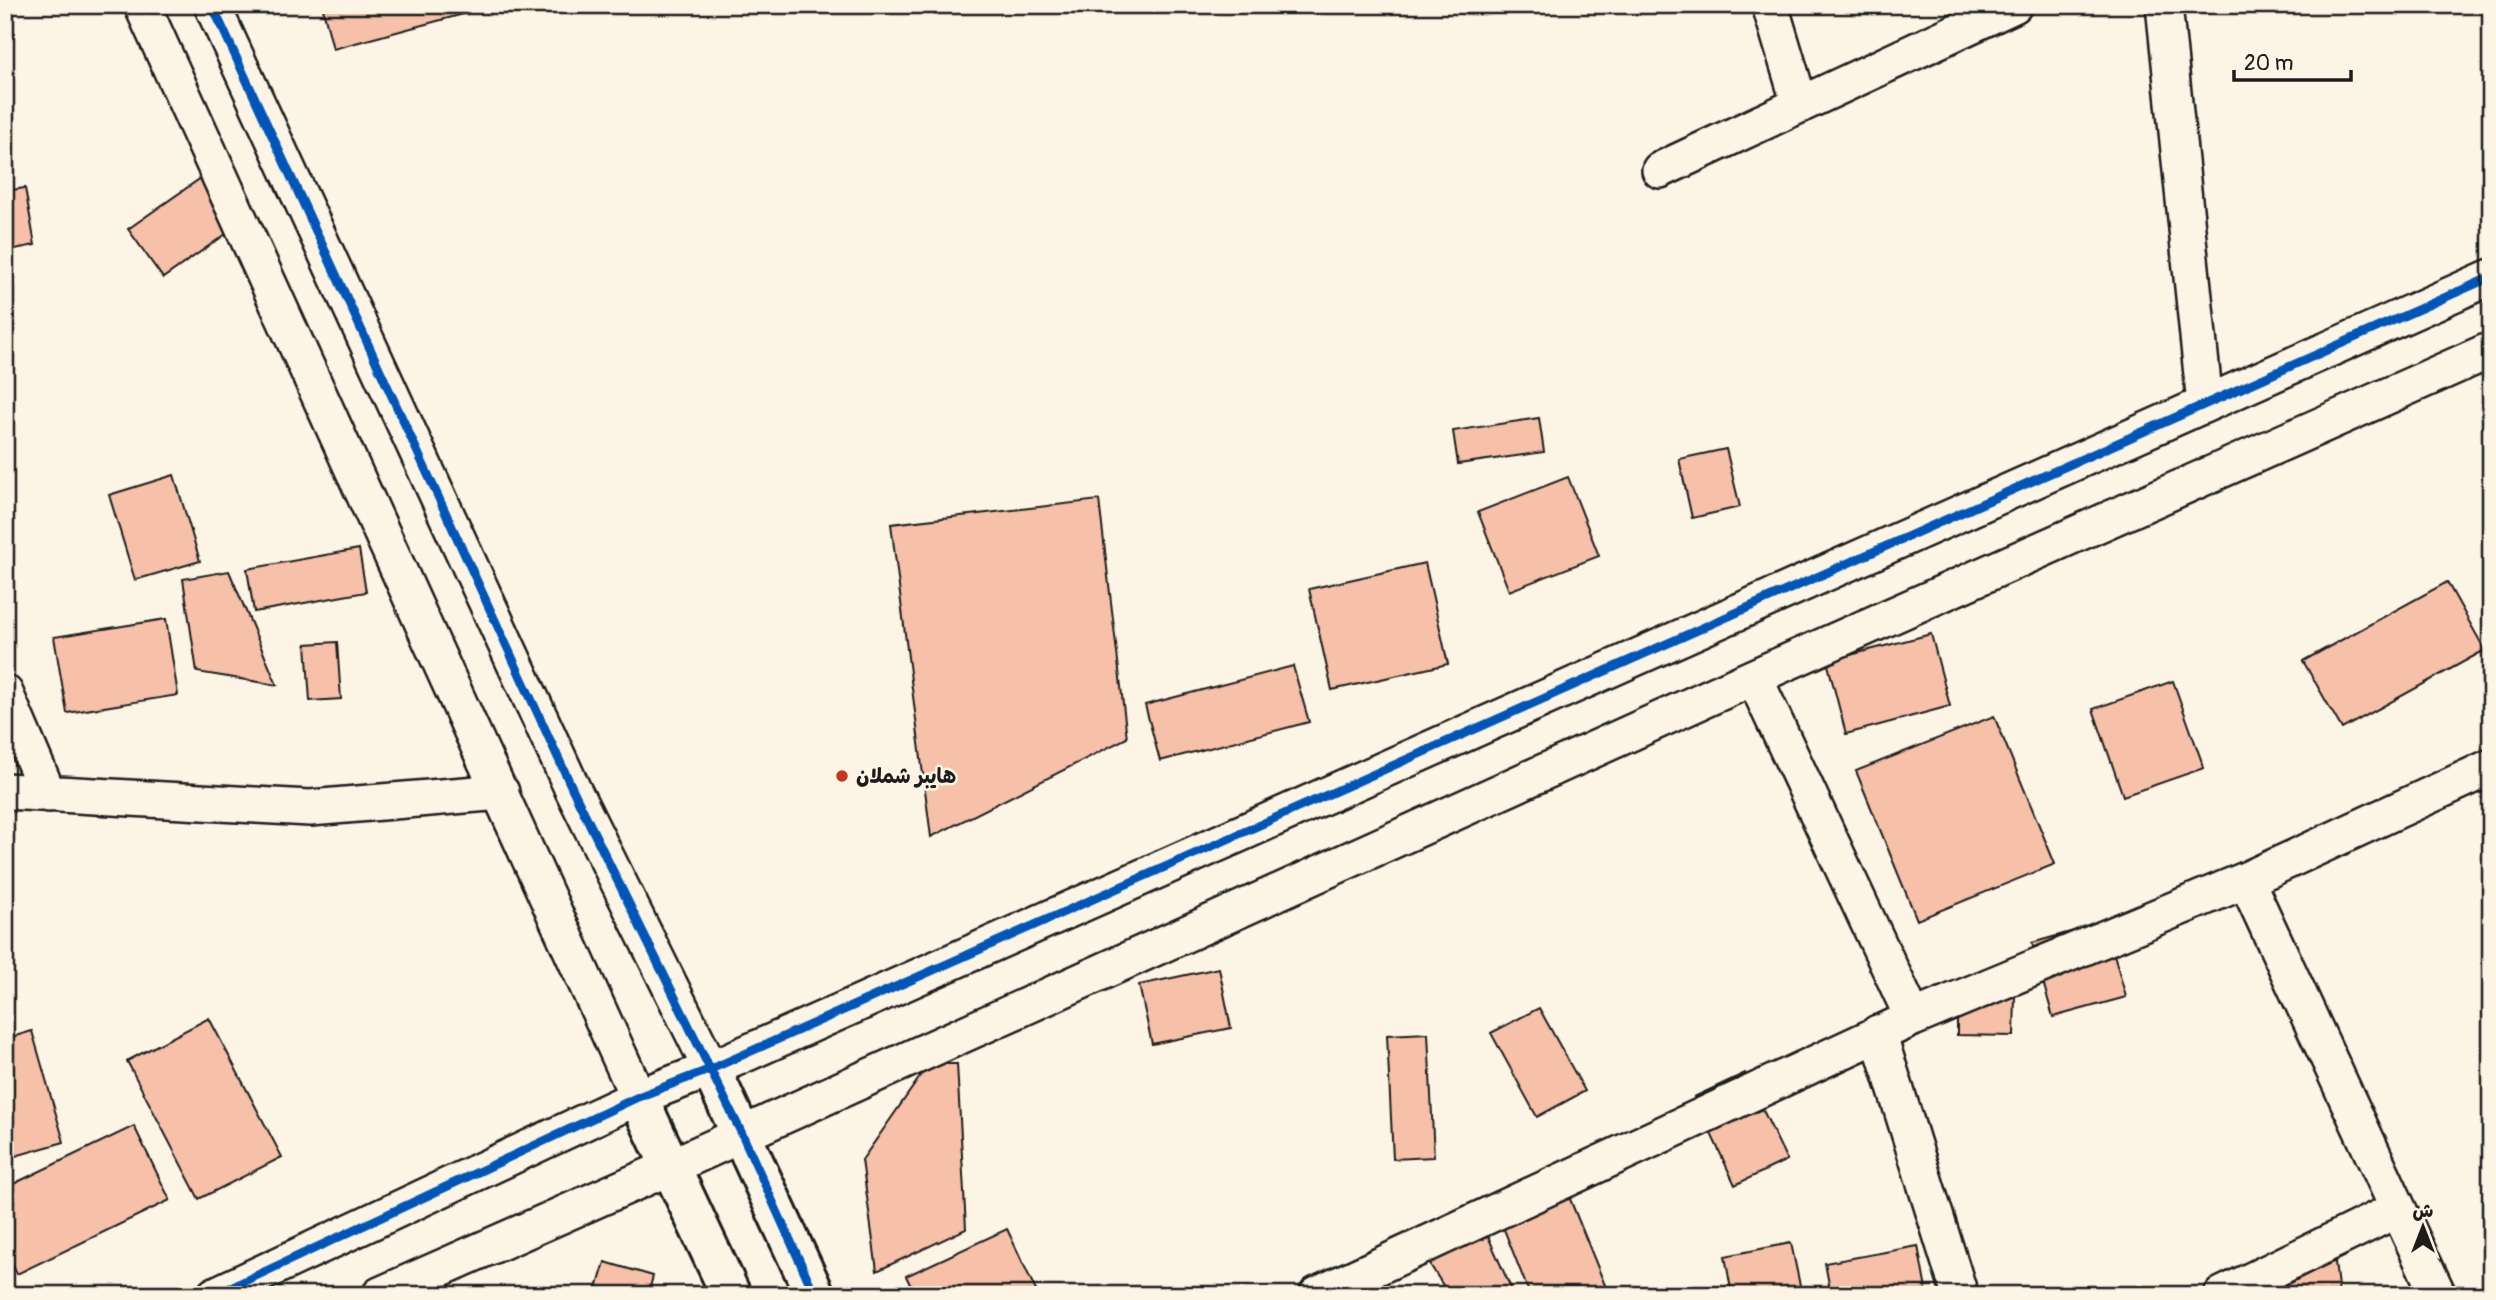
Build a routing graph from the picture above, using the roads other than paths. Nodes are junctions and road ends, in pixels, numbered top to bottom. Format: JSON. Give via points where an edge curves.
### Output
{"nodes":[{"id":1,"x":142,"y":5,"type":"edge"},
{"id":2,"x":212,"y":5,"type":"edge"},
{"id":3,"x":1770,"y":5,"type":"edge"},
{"id":4,"x":2014,"y":5,"type":"edge"},
{"id":5,"x":2164,"y":5,"type":"edge"},
{"id":6,"x":1800,"y":105,"type":"junction"},
{"id":7,"x":1660,"y":170,"type":"dead end"},
{"id":8,"x":2491,"y":277,"type":"edge"},
{"id":9,"x":2491,"y":350,"type":"edge"},
{"id":10,"x":2206,"y":404,"type":"junction"},
{"id":11,"x":1754,"y":677,"type":"junction"},
{"id":12,"x":5,"y":693,"type":"edge"},
{"id":13,"x":2491,"y":767,"type":"edge"},
{"id":14,"x":5,"y":791,"type":"edge"},
{"id":15,"x":501,"y":792,"type":"junction"},
{"id":16,"x":48,"y":794,"type":"junction"},
{"id":17,"x":2246,"y":880,"type":"junction"},
{"id":18,"x":1913,"y":1018,"type":"junction"},
{"id":19,"x":1878,"y":1033,"type":"junction"},
{"id":20,"x":710,"y":1069,"type":"junction"},
{"id":21,"x":638,"y":1097,"type":"junction"},
{"id":22,"x":742,"y":1134,"type":"junction"},
{"id":23,"x":670,"y":1167,"type":"junction"},
{"id":24,"x":2398,"y":1209,"type":"junction"},
{"id":25,"x":215,"y":1295,"type":"edge"},
{"id":26,"x":380,"y":1295,"type":"edge"},
{"id":27,"x":731,"y":1295,"type":"edge"},
{"id":28,"x":815,"y":1295,"type":"edge"},
{"id":29,"x":1317,"y":1295,"type":"edge"},
{"id":30,"x":1961,"y":1295,"type":"edge"},
{"id":31,"x":2222,"y":1295,"type":"edge"},
{"id":32,"x":2438,"y":1295,"type":"edge"}],
"edges":[{"from":1,"to":15,"type":"street"},
{"from":2,"to":20,"type":"street","via":[[573,790]]},
{"from":3,"to":6,"type":"street"},
{"from":4,"to":6,"type":"street"},
{"from":5,"to":10,"type":"street"},
{"from":6,"to":7,"type":"street"},
{"from":8,"to":10,"type":"street"},
{"from":9,"to":11,"type":"street"},
{"from":10,"to":20,"type":"street"},
{"from":11,"to":18,"type":"street"},
{"from":11,"to":22,"type":"street"},
{"from":12,"to":16,"type":"street"},
{"from":13,"to":17,"type":"street"},
{"from":14,"to":16,"type":"street"},
{"from":15,"to":16,"type":"street","via":[[310,808]]},
{"from":15,"to":21,"type":"street"},
{"from":17,"to":18,"type":"street"},
{"from":17,"to":24,"type":"street"},
{"from":18,"to":19,"type":"street"},
{"from":19,"to":29,"type":"street"},
{"from":19,"to":30,"type":"street"},
{"from":20,"to":21,"type":"street"},
{"from":20,"to":22,"type":"street"},
{"from":21,"to":23,"type":"street"},
{"from":21,"to":25,"type":"street"},
{"from":22,"to":23,"type":"street"},
{"from":22,"to":28,"type":"street"},
{"from":23,"to":26,"type":"street"},
{"from":23,"to":27,"type":"street"},
{"from":24,"to":31,"type":"street"},
{"from":24,"to":32,"type":"street"}]}
